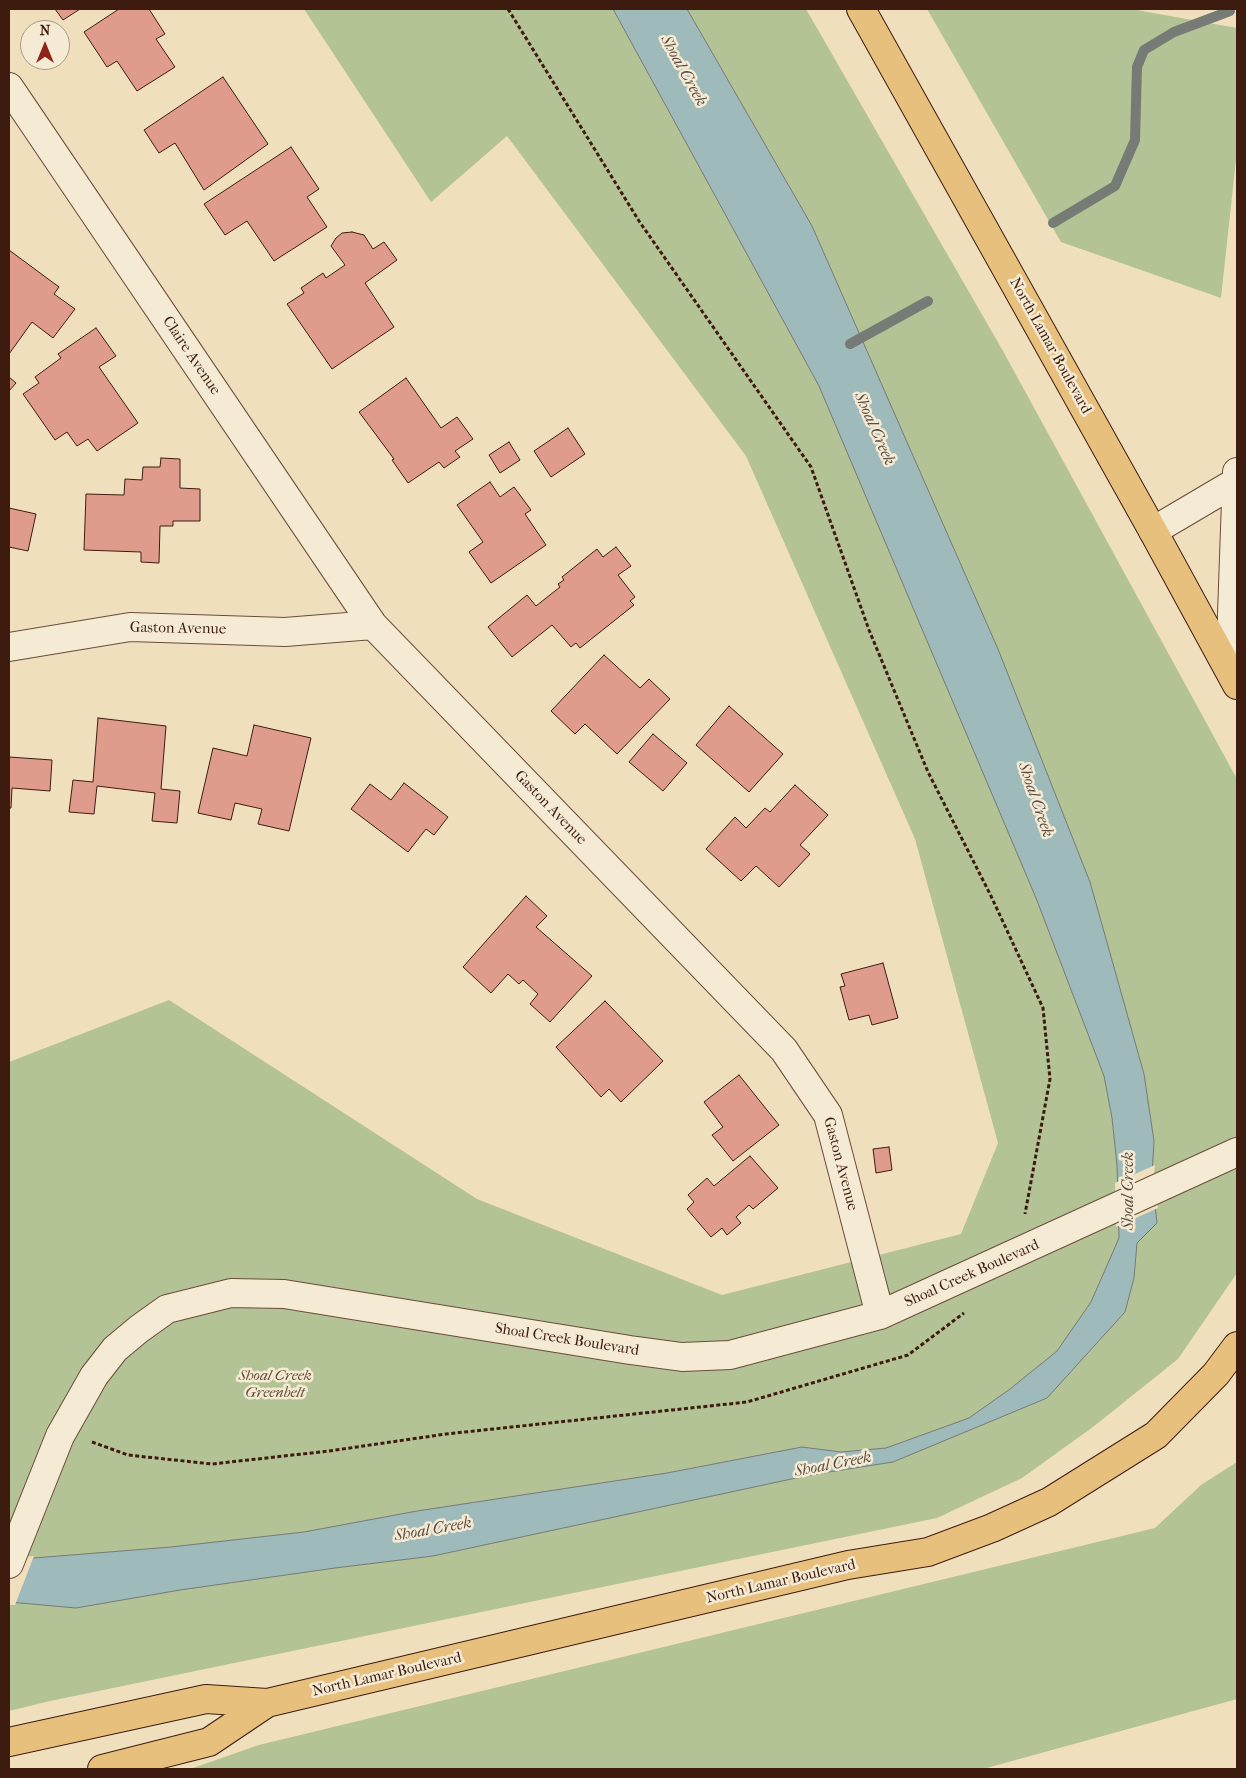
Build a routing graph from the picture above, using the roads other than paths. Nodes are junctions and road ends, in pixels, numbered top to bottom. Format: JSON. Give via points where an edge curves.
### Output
{"nodes":[{"id":1,"x":861,"y":9,"type":"edge"},
{"id":2,"x":9,"y":87,"type":"edge"},
{"id":3,"x":1237,"y":477,"type":"edge"},
{"id":4,"x":1153,"y":531,"type":"junction"},
{"id":5,"x":373,"y":625,"type":"junction"},
{"id":6,"x":9,"y":647,"type":"edge"},
{"id":7,"x":1233,"y":678,"type":"edge"},
{"id":8,"x":1237,"y":1152,"type":"edge"},
{"id":9,"x":880,"y":1315,"type":"junction"},
{"id":10,"x":1237,"y":1346,"type":"edge"},
{"id":11,"x":9,"y":1564,"type":"edge"},
{"id":12,"x":267,"y":1703,"type":"junction"},
{"id":13,"x":9,"y":1742,"type":"edge"},
{"id":14,"x":102,"y":1769,"type":"edge"}],
"edges":[{"from":1,"to":4,"type":"main road","name":"North Lamar Boulevard"},
{"from":2,"to":5,"type":"street","name":"Claire Avenue"},
{"from":3,"to":4,"type":"street"},
{"from":3,"to":7,"type":"street"},
{"from":4,"to":7,"type":"main road","name":"North Lamar Boulevard"},
{"from":5,"to":6,"type":"street","name":"Gaston Avenue","via":[[285,632],[130,627]]},
{"from":5,"to":9,"type":"street","name":"Gaston Avenue","via":[[784,1050],[828,1115]]},
{"from":8,"to":9,"type":"street","name":"Shoal Creek Boulevard"},
{"from":9,"to":11,"type":"street","name":"Shoal Creek Boulevard","via":[[730,1355],[682,1357],[284,1294],[231,1293],[167,1309],[115,1349],[94,1376],[60,1436]]},
{"from":10,"to":12,"type":"main road","name":"North Lamar Boulevard","via":[[1216,1374],[1156,1435],[1049,1502],[928,1552],[848,1565]]},
{"from":12,"to":13,"type":"main road","name":"North Lamar Boulevard","via":[[206,1699]]},
{"from":12,"to":14,"type":"main road","name":"North Lamar Boulevard","via":[[209,1742]]}]}
